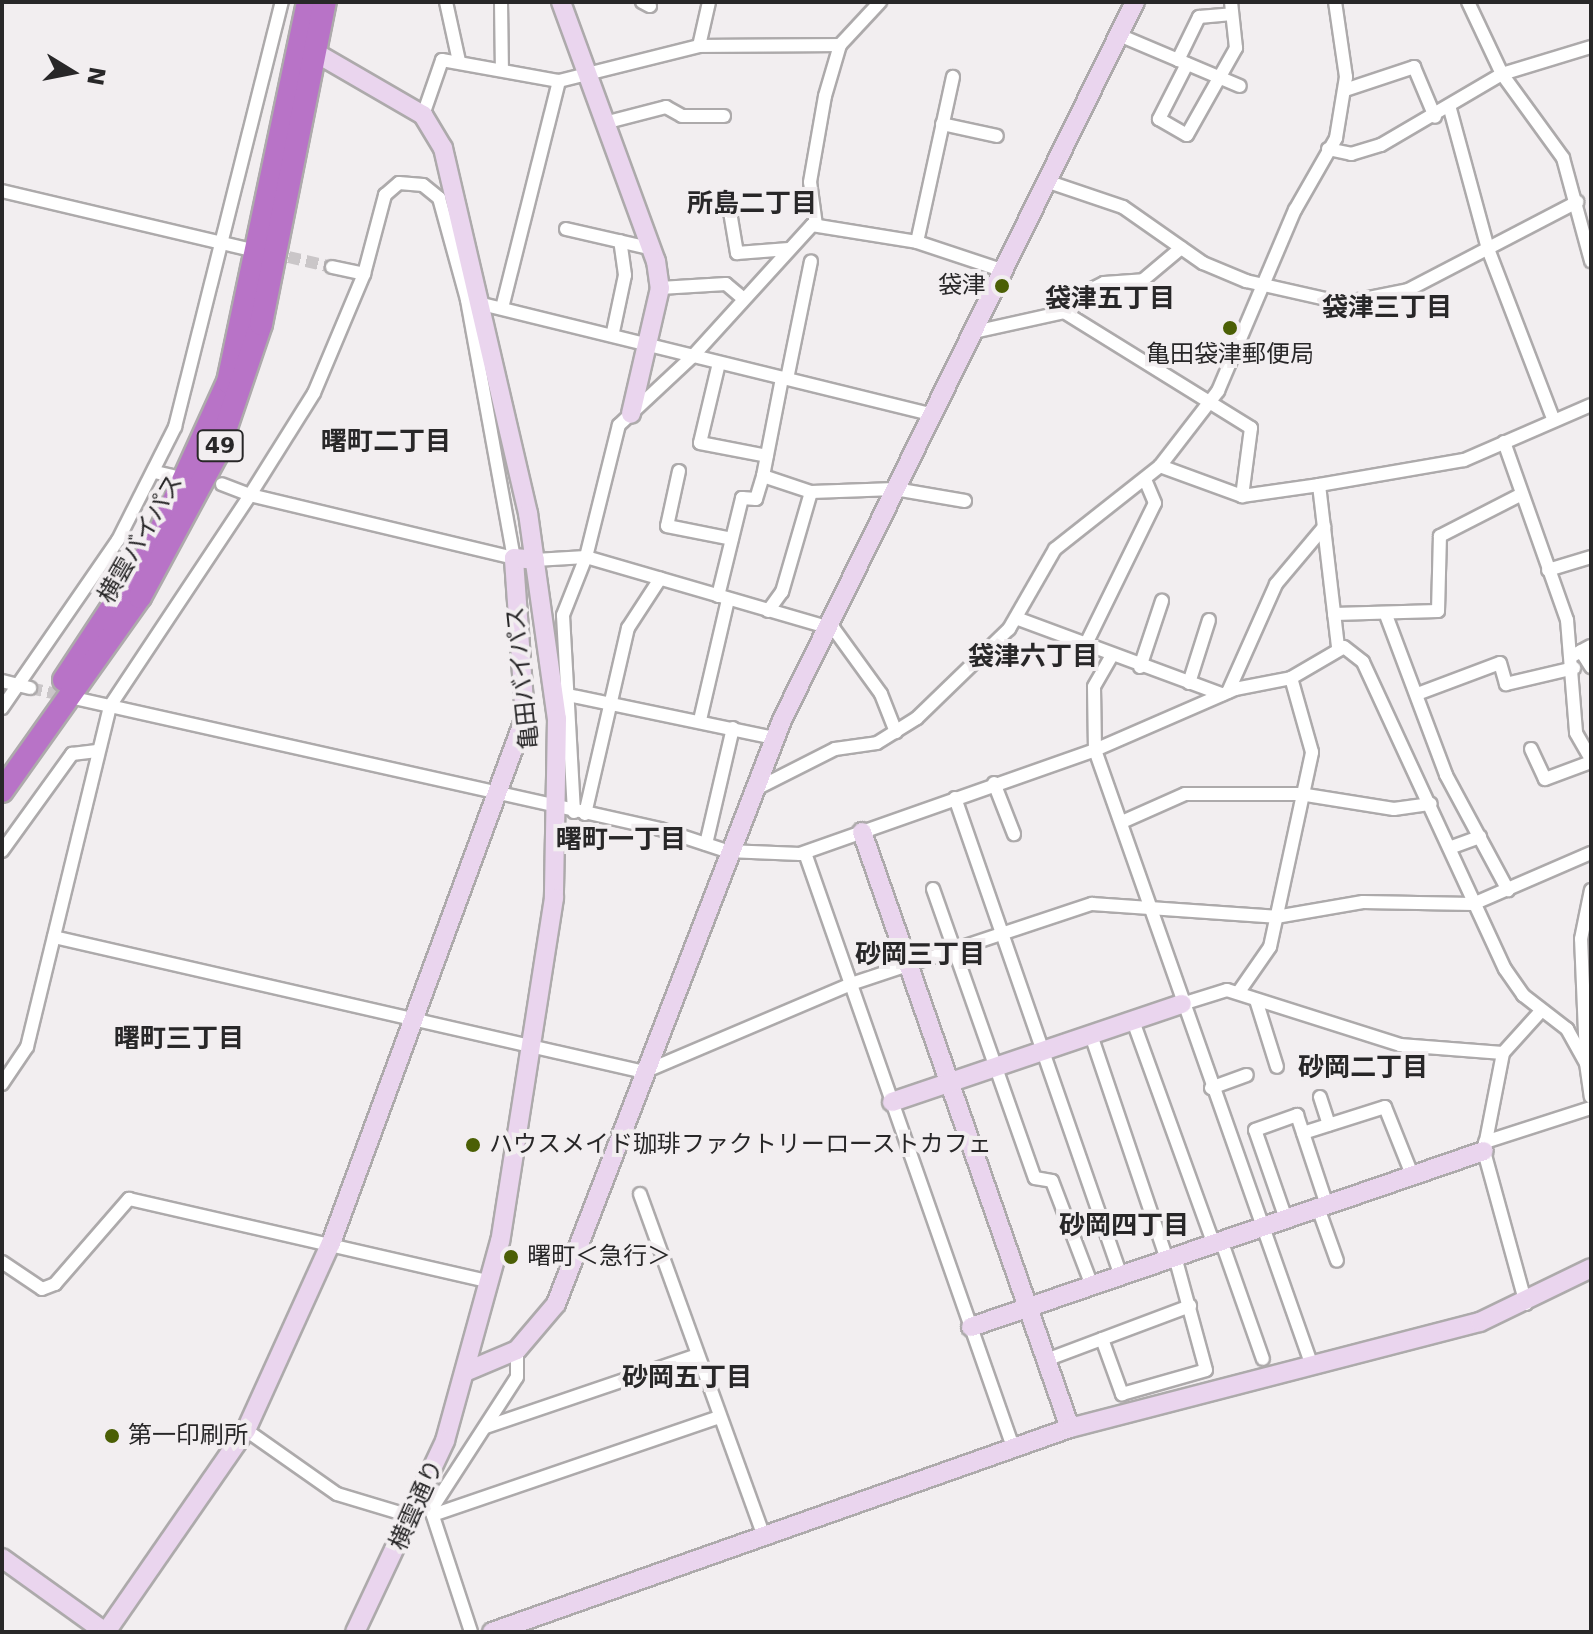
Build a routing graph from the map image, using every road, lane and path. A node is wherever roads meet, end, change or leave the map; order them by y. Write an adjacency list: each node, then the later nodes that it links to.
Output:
1 (282, 2): 14 (street)
2 (308, 2): 17 (highway, 49)
3 (325, 2): 17 (highway, 49)
4 (446, 2): 19 (street)
5 (501, 2): 22 (street)
6 (709, 2): 16 (street)
7 (880, 2): 15 (street)
8 (1135, 2): 13 (street)
9 (1335, 2): 28 (street)
10 (1468, 2): 23 (street)
11 (565, 3): 21 (street)
12 (1231, 8): 20 (street); 25 (street)
13 (1119, 35): 20 (street); 37 (street)
14 (275, 36): 17 (street); 45 (street)
15 (840, 45): 16 (street); 41 (street)
16 (699, 46): 21 (street)
17 (305, 47): 30 (street); 129 (highway, 横雲バイパス / 49); 131 (highway, 横雲バイパス / 49)
18 (1591, 47): 23 (street)
19 (459, 61): 22 (street); 30 (street)
20 (1183, 62): 25 (street); 25 (street)
21 (586, 69): 26 (street); 33 (street)
22 (502, 70): 26 (street)
23 (1502, 74): 29 (street); 40 (street)
24 (953, 77): 34 (street)
25 (1218, 77): 27 (street)
26 (559, 81): 59 (street)
27 (1240, 86)
28 (1345, 90): 32 (street); 36 (street)
29 (1450, 109): 32 (street); 50 (street)
30 (423, 115): 59 (street, 亀田バイパス)
31 (724, 116): 33 (street)
32 (1435, 117): 36 (street)
33 (608, 122): 48 (street)
34 (942, 124): 35 (street); 44 (street)
35 (997, 136)
36 (1328, 149): 56 (street)
37 (1049, 182): 47 (street); 54 (street)
38 (2, 191): 45 (street)
39 (728, 200): 49 (street)
40 (1582, 205): 50 (street); 52 (street)
41 (816, 225): 44 (street); 49 (street)
42 (566, 229): 43 (street)
43 (620, 241): 48 (street); 61 (street)
44 (917, 242): 54 (street)
45 (225, 243): 46 (street); 76 (street)
46 (244, 248)
47 (1181, 248): 56 (street); 60 (street)
48 (653, 249): 57 (street)
49 (789, 249): 58 (street)
50 (1488, 249): 56 (street); 71 (street)
51 (811, 261): 66 (street)
52 (1591, 261)
53 (332, 267): 55 (street)
54 (1004, 271): 62 (street)
55 (364, 274): 59 (street); 84 (street)
56 (1263, 286): 67 (street)
57 (660, 288): 58 (street); 63 (street)
58 (744, 299): 64 (street)
59 (485, 304): 61 (street); 92 (street); 93 (street, 亀田バイパス)
60 (1064, 312): 62 (street); 67 (street)
61 (613, 332): 63 (street)
62 (974, 332): 70 (street)
63 (649, 341): 64 (street); 69 (street)
64 (692, 357): 65 (street); 69 (street)
65 (719, 363): 66 (street); 73 (street)
66 (784, 378): 70 (street); 73 (street)
67 (1207, 405): 74 (street); 85 (street)
68 (1591, 405): 71 (street)
69 (631, 414): 90 (street)
70 (933, 415): 82 (street)
71 (1553, 418): 72 (street)
72 (1504, 442): 81 (street); 86 (street)
73 (767, 456): 78 (street)
74 (1160, 466): 79 (street); 85 (street)
75 (679, 471): 89 (street)
76 (155, 472): 77 (street); 113 (street)
77 (173, 476)
78 (763, 476): 83 (street); 89 (street)
79 (1145, 480): 101 (street); 105 (street)
80 (222, 484): 84 (street)
81 (1319, 485): 85 (street); 88 (street)
82 (895, 489): 83 (street); 87 (street); 103 (street)
83 (811, 492): 98 (street)
84 (250, 495): 92 (street); 119 (street)
85 (1242, 496)
86 (1518, 496): 94 (street); 100 (street)
87 (965, 501)
88 (1324, 527): 99 (street); 114 (street)
89 (732, 539): 96 (street)
90 (586, 557): 93 (street); 95 (street); 116 (street)
91 (1591, 557): 94 (street)
92 (514, 558): 93 (street); 134 (street)
93 (535, 560): 137 (street, 亀田バイパス)
94 (1548, 570): 106 (street)
95 (660, 579): 96 (street); 118 (street)
96 (723, 598): 98 (street); 121 (street)
97 (1162, 601): 108 (street)
98 (768, 611): 103 (street)
99 (1334, 614): 100 (street); 104 (street)
100 (1386, 615): 115 (street)
101 (1016, 618): 105 (street); 123 (street)
102 (1209, 620): 112 (street)
103 (826, 629): 123 (street); 124 (street)
104 (1338, 647): 110 (street); 136 (street)
105 (1084, 648): 107 (street)
106 (1580, 655): 109 (street); 115 (street); 128 (street)
107 (1111, 657): 108 (street); 126 (street)
108 (1140, 667): 112 (street)
109 (1591, 667)
110 (1291, 678): 114 (street); 133 (street)
111 (2, 681): 113 (street)
112 (1189, 683): 114 (street)
113 (24, 686): 120 (street)
114 (1225, 693): 126 (street)
115 (1420, 693): 141 (street)
116 (568, 695): 118 (street); 137 (street)
117 (74, 698): 119 (street)
118 (611, 703): 121 (street); 137 (street)
119 (110, 706): 127 (street); 134 (street)
120 (2, 708)
121 (700, 720): 122 (street)
122 (733, 728): 124 (street); 142 (street)
123 (896, 732): 132 (street)
124 (774, 738): 132 (street)
125 (1531, 749): 128 (street)
126 (1095, 750): 130 (street); 138 (street)
127 (97, 751): 144 (street); 155 (street)
128 (1591, 761)
129 (2, 765)
130 (994, 783): 135 (street); 140 (street)
131 (2, 791)
132 (752, 791): 145 (street)
133 (1300, 794): 136 (street); 138 (street); 153 (street)
134 (499, 796): 137 (street); 163 (street)
135 (955, 798): 139 (street); 154 (street)
136 (1431, 804): 143 (street)
137 (572, 811): 142 (street); 166 (street, 亀田バイパス)
138 (1122, 822): 152 (street)
139 (862, 832): 146 (street); 157 (street)
140 (1014, 834)
141 (1480, 837): 143 (street); 149 (street)
142 (706, 844): 145 (street)
143 (1452, 847): 151 (street)
144 (2, 851)
145 (727, 851): 146 (street); 172 (street)
146 (805, 853): 158 (street)
147 (1591, 853): 149 (street)
148 (933, 889): 156 (street)
149 (1508, 890): 151 (street)
150 (1591, 890): 171 (street)
151 (1473, 904): 153 (street); 162 (street)
152 (1150, 910): 153 (street); 154 (street); 161 (street)
153 (1276, 917): 159 (street)
154 (1001, 932): 156 (street); 167 (street)
155 (54, 937): 163 (street); 175 (street)
156 (953, 952): 157 (street); 170 (street)
157 (907, 963): 158 (street); 174 (street)
158 (851, 984): 172 (street); 179 (street)
159 (1238, 993): 160 (street); 161 (street)
160 (1256, 1000): 168 (street); 169 (street)
161 (1182, 1004): 164 (street); 176 (street)
162 (1541, 1011): 168 (street); 171 (street)
163 (410, 1018): 166 (street); 190 (street)
164 (1133, 1021): 165 (street); 189 (street)
165 (1091, 1035): 167 (street); 191 (street)
166 (531, 1050): 172 (street); 196 (street, 亀田バイパス)
167 (1043, 1051): 170 (street); 195 (street)
168 (1503, 1053): 183 (street)
169 (1277, 1067)
170 (994, 1068): 174 (street); 197 (street)
171 (1588, 1068): 178 (street)
172 (644, 1072): 203 (street)
173 (1247, 1075): 176 (street)
174 (949, 1083): 179 (street); 200 (street)
175 (2, 1084)
176 (1211, 1088): 188 (street)
177 (1320, 1097): 181 (street)
178 (1591, 1097)
179 (892, 1102): 201 (street)
180 (1591, 1108): 183 (street)
181 (1329, 1125): 182 (street); 184 (street)
182 (1303, 1133): 186 (street); 187 (street)
183 (1485, 1146): 184 (street); 198 (street)
184 (1411, 1172): 186 (street)
185 (640, 1194): 204 (street)
186 (1322, 1204): 187 (street); 192 (street)
187 (1285, 1216): 188 (street)
188 (1260, 1225): 189 (street); 207 (street)
189 (1217, 1241): 191 (street); 205 (street)
190 (331, 1243): 193 (street); 196 (street); 212 (street)
191 (1171, 1259): 195 (street); 199 (street)
192 (1337, 1261)
193 (2, 1262)
194 (1591, 1268): 198 (street)
195 (1121, 1276): 197 (street)
196 (490, 1282): 208 (street, 亀田バイパス)
197 (1092, 1286): 200 (street)
198 (1526, 1304): 207 (street)
199 (1190, 1306): 202 (street); 202 (street)
200 (1028, 1308): 201 (street); 206 (street)
201 (971, 1327): 213 (street)
202 (1102, 1339): 206 (street)
203 (517, 1350): 208 (street); 210 (street)
204 (697, 1355): 209 (street); 210 (street)
205 (1263, 1359)
206 (1046, 1360): 211 (street)
207 (1311, 1363): 211 (street)
208 (465, 1372): 214 (street, 横雲通り)
209 (719, 1417): 214 (street); 215 (street)
210 (486, 1427): 214 (street)
211 (1070, 1428): 213 (street)
212 (246, 1430): 214 (street); 217 (street)
213 (1013, 1447): 215 (street)
214 (425, 1514): 218 (street, 横雲通り); 219 (street)
215 (764, 1537): 220 (street)
216 (2, 1558): 217 (street)
217 (106, 1632)
218 (355, 1632)
219 (471, 1632)
220 (492, 1632)

